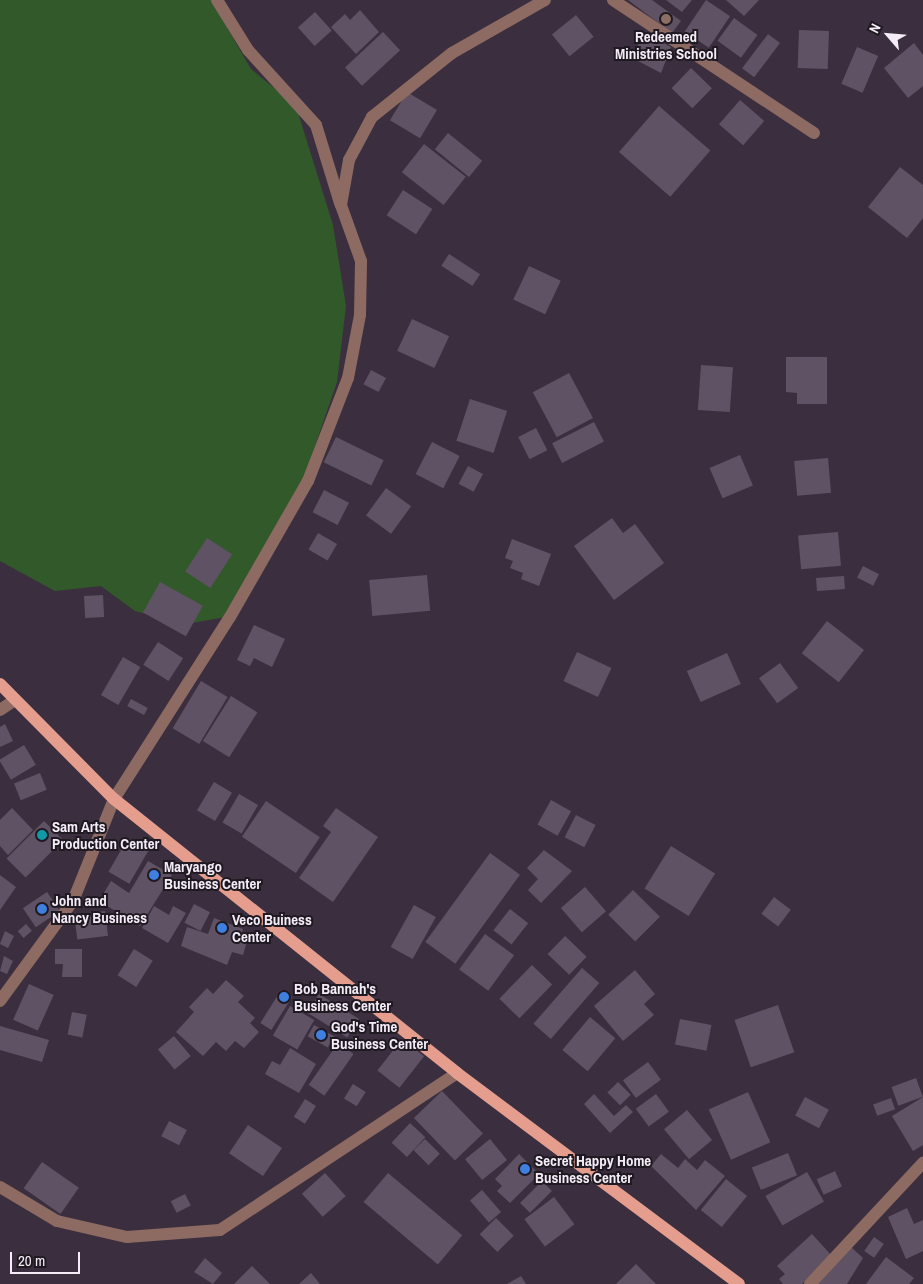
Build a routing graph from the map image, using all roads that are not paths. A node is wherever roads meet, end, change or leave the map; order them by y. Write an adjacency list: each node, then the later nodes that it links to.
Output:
1 (217, 0): 5 (street)
2 (545, 0): 5 (street)
3 (613, 0): 4 (street)
4 (814, 134)
5 (341, 205): 9 (street)
6 (0, 684): 7 (main road)
7 (15, 700): 8 (street); 9 (main road)
8 (0, 710)
9 (114, 799): 10 (street); 11 (main road)
10 (0, 1001)
11 (457, 1073): 13 (street); 14 (main road)
12 (923, 1163): 15 (street)
13 (0, 1187)
14 (739, 1284)
15 (810, 1284)

